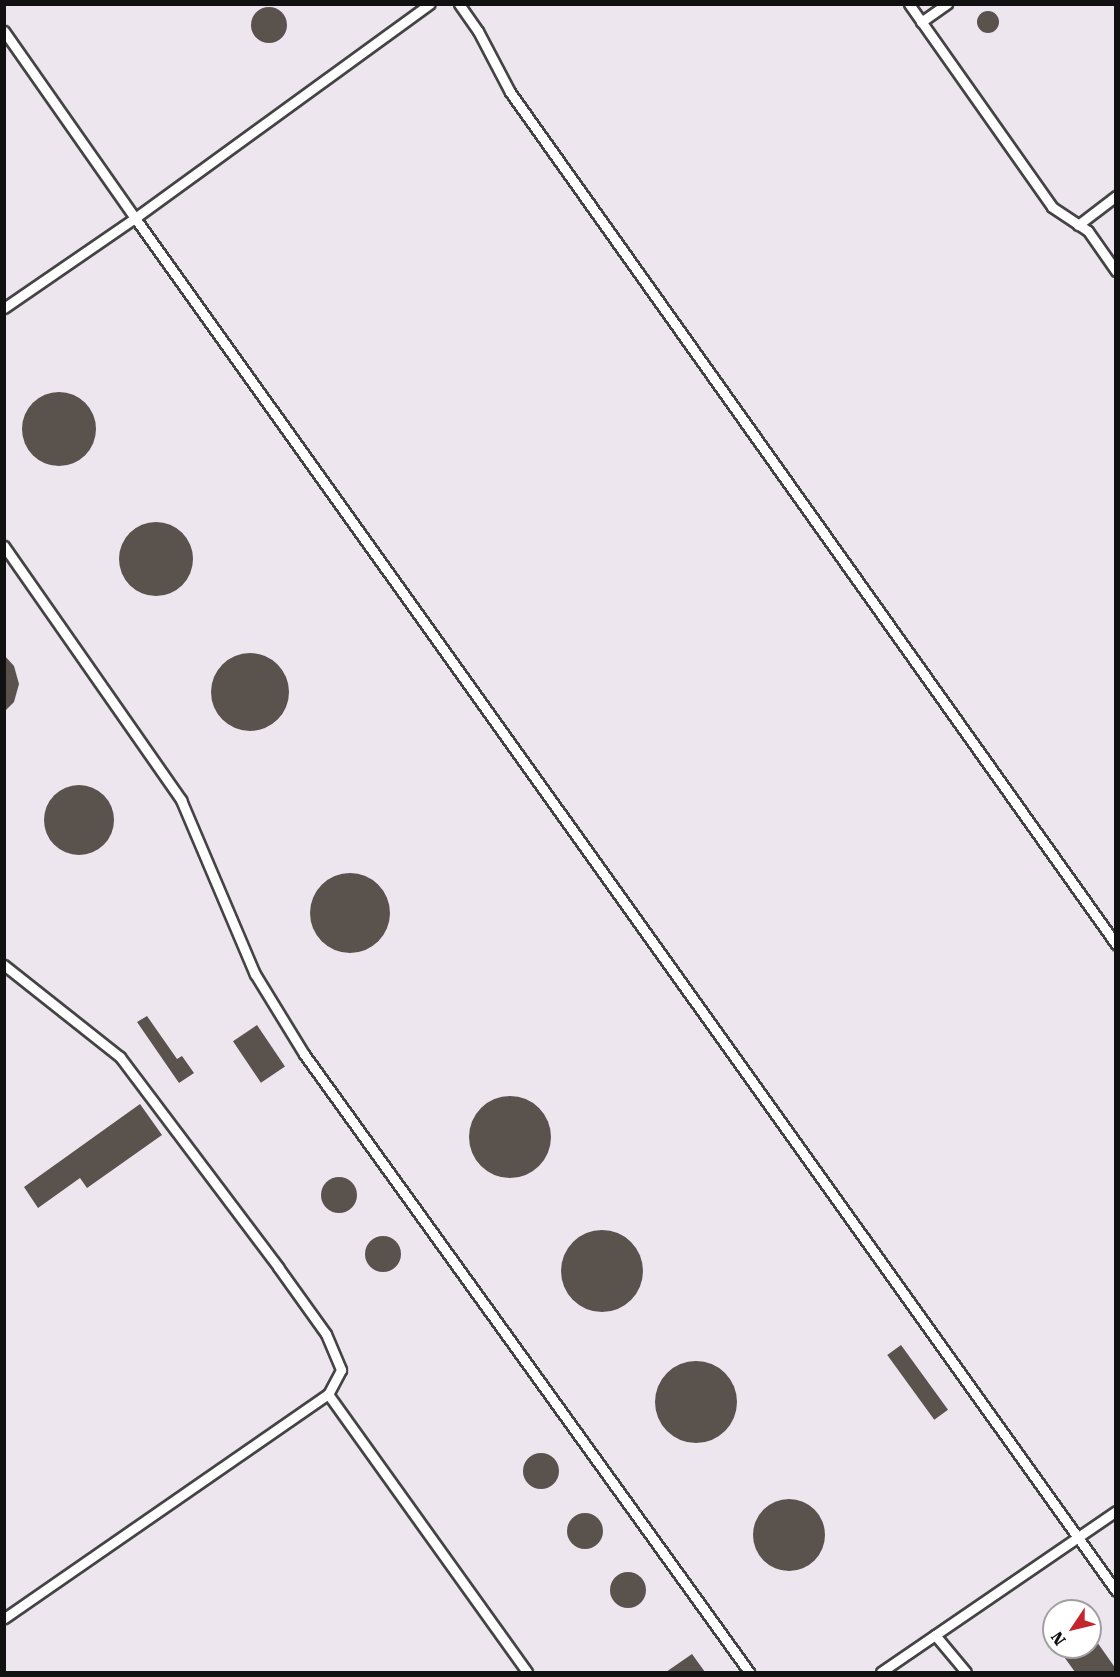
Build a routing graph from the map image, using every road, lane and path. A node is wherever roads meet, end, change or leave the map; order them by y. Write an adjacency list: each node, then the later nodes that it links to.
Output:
1 (430, 4): 8 (lane)
2 (459, 4): 13 (lane)
3 (909, 4): 5 (lane)
4 (947, 4): 5 (lane)
5 (921, 22): 9 (lane)
6 (4, 31): 8 (lane)
7 (1116, 196): 9 (lane)
8 (135, 218): 11 (lane); 17 (lane)
9 (1078, 225): 10 (lane)
10 (1116, 271)
11 (4, 308)
12 (4, 546): 22 (lane)
13 (1116, 944)
14 (4, 965): 15 (lane)
15 (328, 1394): 19 (lane); 21 (lane)
16 (1116, 1511): 17 (lane)
17 (1078, 1536): 18 (lane); 20 (lane)
18 (1116, 1591)
19 (4, 1618)
20 (935, 1635): 23 (lane); 24 (lane)
21 (527, 1672)
22 (750, 1672)
23 (880, 1672)
24 (966, 1672)

